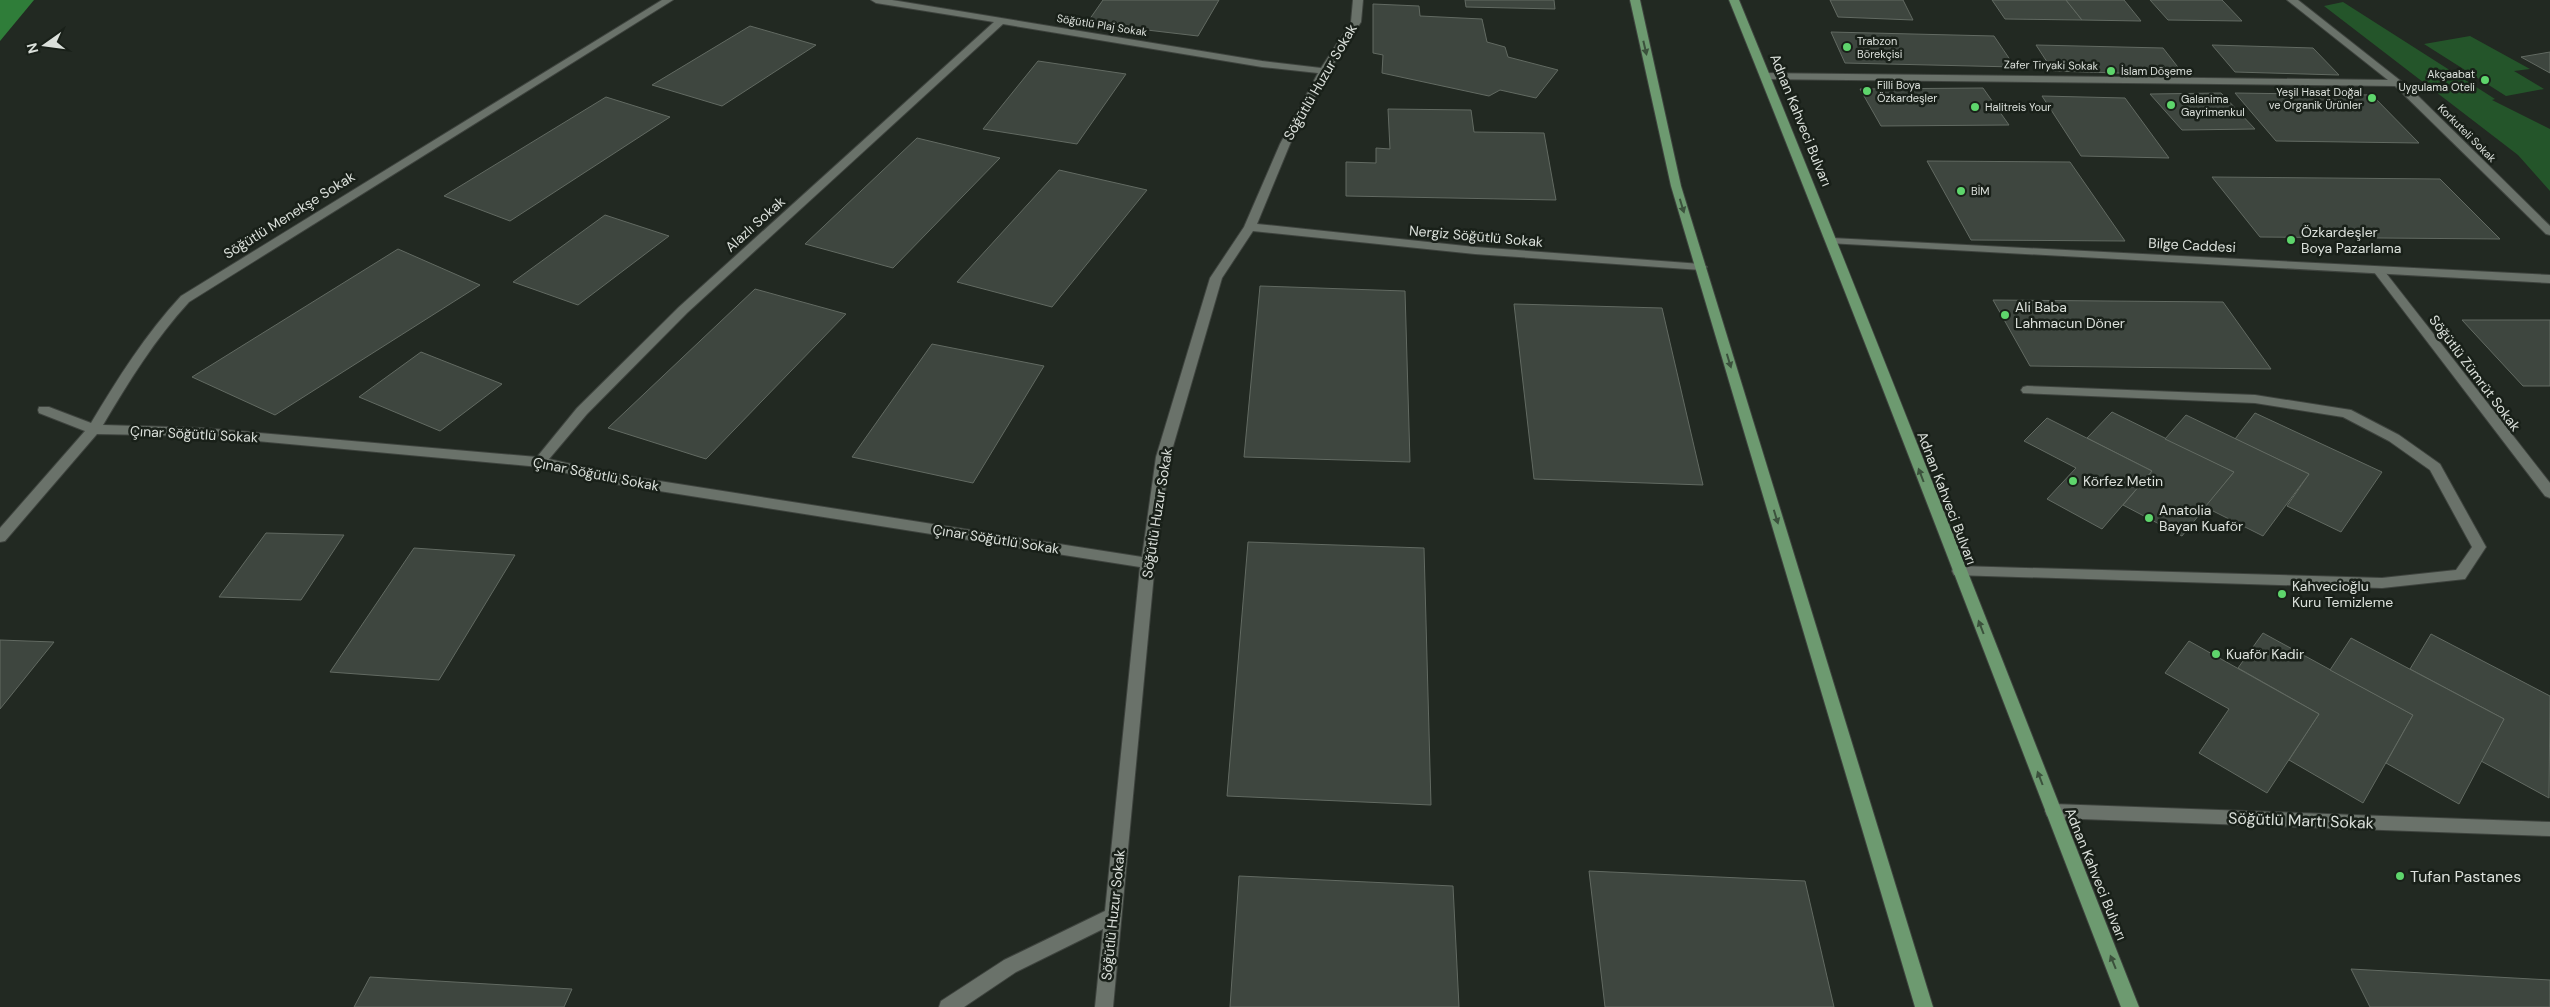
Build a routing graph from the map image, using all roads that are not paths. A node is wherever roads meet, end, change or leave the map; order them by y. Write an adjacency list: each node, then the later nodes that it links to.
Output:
1 (668, 0): 19 (street, Söğütlü Menekşe Sokak)
2 (876, 0): 7 (street, Söğütlü Plaj Sokak)
3 (1358, 0): 8 (street, Söğütlü Huzur Sokak)
4 (1635, 0): 14 (highway, one-way to 14)
5 (1734, 0): 9 (highway, Adnan Kahveci Bulvarı)
6 (2292, 0): 10 (street, Korkuteli Sokak)
7 (1002, 20): 8 (street, Söğütlü Plaj Sokak); 20 (street, Alazlı Sokak)
8 (1324, 71): 11 (street, Söğütlü Huzur Sokak)
9 (1765, 76): 10 (street, Zafer Tiryaki Sokak); 13 (highway, Adnan Kahveci Bulvarı)
10 (2397, 83): 12 (street, Korkuteli Sokak)
11 (1250, 227): 14 (street, Nergiz Söğütlü Sokak); 23 (street, Söğütlü Huzur Sokak)
12 (2550, 232)
13 (1832, 241): 15 (street, Bilge Caddesi); 24 (highway, Adnan Kahveci Bulvarı, one-way to 13)
14 (1701, 267): 30 (highway, one-way to 30)
15 (2378, 270): 16 (street, Bilge Caddesi); 21 (street, Söğütlü Zümrüt Sokak)
16 (2550, 279)
17 (2028, 390): 24 (street)
18 (44, 410): 19 (street, Çınar Söğütlü Sokak)
19 (94, 429): 20 (street, Çınar Söğütlü Sokak); 22 (street, Söğütlü Menekşe Sokak)
20 (540, 462): 23 (street, Çınar Söğütlü Sokak)
21 (2550, 493)
22 (0, 538)
23 (1148, 563): 27 (street, Söğütlü Huzur Sokak)
24 (1959, 571): 25 (highway, Adnan Kahveci Bulvarı, one-way to 24)
25 (2053, 811): 26 (street, Söğütlü Martı Sokak); 31 (highway, Adnan Kahveci Bulvarı, one-way to 25)
26 (2550, 829)
27 (1112, 916): 28 (street); 29 (street, Söğütlü Huzur Sokak)
28 (948, 1007)
29 (1104, 1007)
30 (1924, 1007)
31 (2130, 1007)

